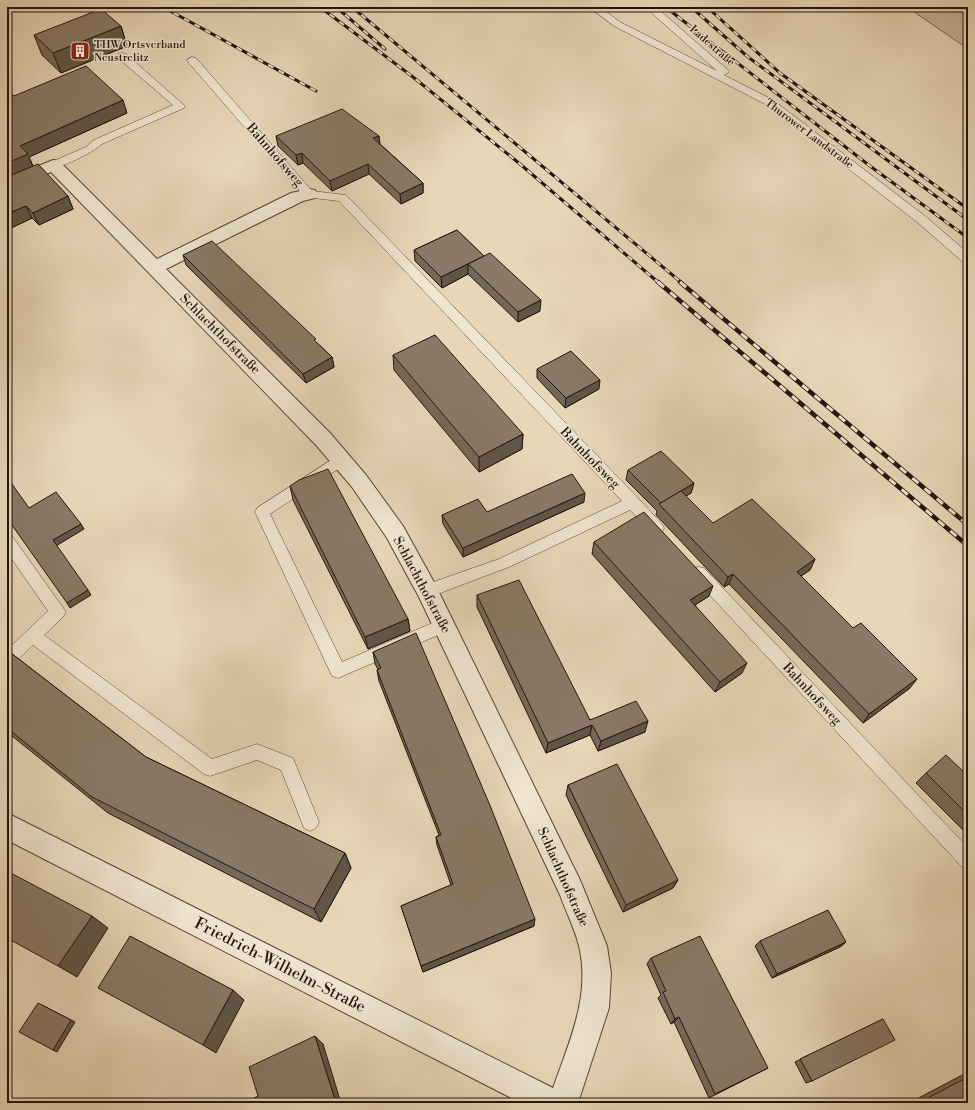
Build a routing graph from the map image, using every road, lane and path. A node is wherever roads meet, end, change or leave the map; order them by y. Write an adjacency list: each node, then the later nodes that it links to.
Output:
1 (594, 7): 5 (lane, Thurower Landstraße)
2 (650, 7): 5 (lane, Ladestraße)
3 (122, 56): 6 (lane)
4 (192, 60): 8 (lane, Bahnhofsweg)
5 (740, 87): 9 (lane, Thurower Landstraße)
6 (53, 165): 7 (street); 10 (street, Schlachthofstraße)
7 (7, 185)
8 (309, 194): 10 (street); 12 (lane, Bahnhofsweg)
9 (968, 260)
10 (154, 268): 11 (street, Schlachthofstraße)
11 (342, 459): 16 (street, Schlachthofstraße); 17 (lane)
12 (633, 502): 13 (lane, Bahnhofsweg); 16 (lane)
13 (665, 537)
14 (7, 540): 18 (lane)
15 (692, 566): 22 (lane, Bahnhofsweg)
16 (427, 591): 17 (street, Schlachthofstraße)
17 (444, 625): 24 (street, Schlachthofstraße)
18 (33, 636): 19 (lane); 20 (lane)
19 (7, 660)
20 (310, 822)
21 (7, 826): 23 (street, Friedrich-Wilhelm-Straße)
22 (968, 861)
23 (552, 1103)
24 (563, 1103)

